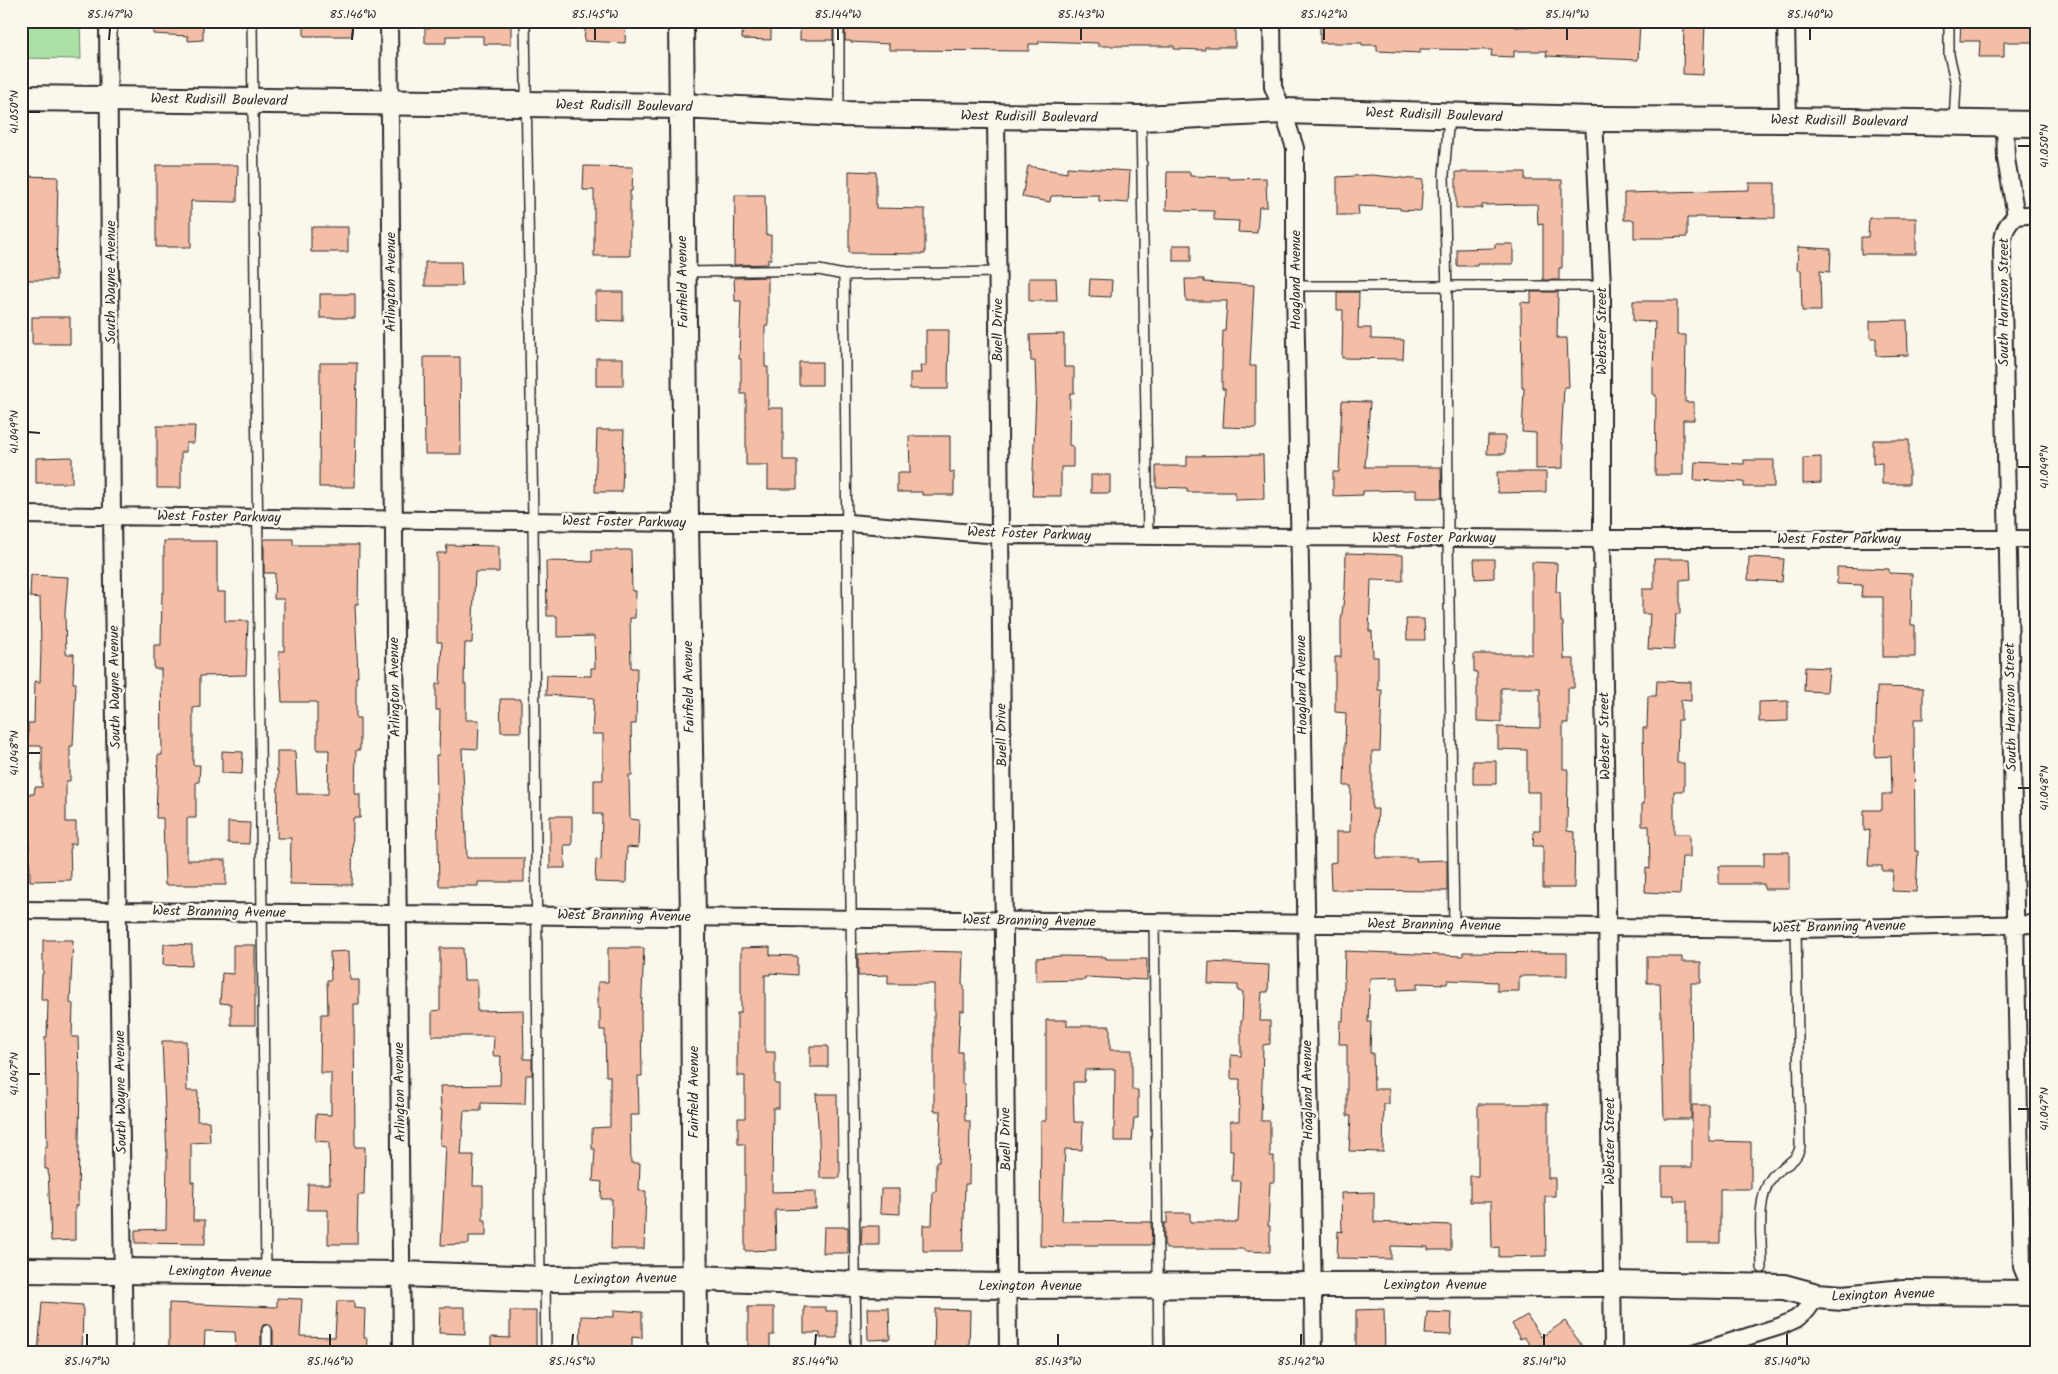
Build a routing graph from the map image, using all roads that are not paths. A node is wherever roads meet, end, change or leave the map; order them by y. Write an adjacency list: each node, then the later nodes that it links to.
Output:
1 (108, 21): 11 (street, South Wayne Avenue)
2 (252, 21): 12 (lane)
3 (388, 21): 13 (street, Arlington Avenue)
4 (525, 21): 14 (lane)
5 (681, 21): 15 (street, Fairfield Avenue)
6 (839, 21): 17 (lane)
7 (1272, 21): 16 (street, Hoagland Avenue)
8 (1786, 21): 22 (street)
9 (1949, 21): 23 (lane)
10 (21, 98): 11 (street, West Rudisill Boulevard)
11 (110, 98): 12 (street, West Rudisill Boulevard); 35 (street, South Wayne Avenue)
12 (254, 101): 13 (street, West Rudisill Boulevard); 36 (lane)
13 (390, 102): 14 (street, West Rudisill Boulevard); 37 (street, Arlington Avenue)
14 (527, 104): 15 (street, West Rudisill Boulevard); 38 (lane)
15 (681, 106): 17 (street, West Rudisill Boulevard); 28 (street, Fairfield Avenue)
16 (1283, 111): 19 (street, West Rudisill Boulevard); 20 (street, West Rudisill Boulevard); 31 (street, Hoagland Avenue)
17 (839, 114): 18 (street, West Rudisill Boulevard)
18 (996, 116): 20 (street, West Rudisill Boulevard); 29 (street, Buell Drive)
19 (1449, 116): 21 (street, West Rudisill Boulevard); 33 (lane)
20 (1141, 118): 42 (lane)
21 (1594, 119): 22 (street, West Rudisill Boulevard); 32 (street, Webster Street)
22 (1788, 120): 23 (street, West Rudisill Boulevard)
23 (1954, 124): 24 (street, West Rudisill Boulevard)
24 (2004, 124): 25 (street, West Rudisill Boulevard); 27 (street)
25 (2037, 124)
26 (2037, 214): 27 (street)
27 (2016, 216): 46 (street, South Harrison Street)
28 (683, 272): 30 (lane); 39 (street, Fairfield Avenue)
29 (997, 272): 30 (lane); 41 (street, Buell Drive)
30 (844, 275): 40 (lane)
31 (1295, 286): 33 (lane); 43 (street, Hoagland Avenue)
32 (1602, 286): 33 (lane); 45 (street, Webster Street)
33 (1447, 287): 44 (lane)
34 (21, 515): 35 (street, West Foster Parkway)
35 (112, 516): 36 (street, West Foster Parkway); 49 (street, South Wayne Avenue)
36 (258, 517): 37 (street, West Foster Parkway); 50 (lane)
37 (393, 520): 38 (street, West Foster Parkway); 51 (street, Arlington Avenue)
38 (533, 521): 39 (street, West Foster Parkway); 52 (lane)
39 (686, 523): 40 (street, West Foster Parkway); 53 (street, Fairfield Avenue)
40 (848, 523): 41 (street, West Foster Parkway); 54 (lane)
41 (1000, 535): 42 (street, West Foster Parkway); 55 (street, Buell Drive)
42 (1148, 536): 43 (street, West Foster Parkway)
43 (1300, 537): 44 (street, West Foster Parkway); 57 (street, Hoagland Avenue)
44 (1448, 538): 45 (street, West Foster Parkway); 60 (lane)
45 (1602, 539): 46 (street, West Foster Parkway); 61 (street, Webster Street)
46 (2008, 539): 47 (street, West Foster Parkway); 58 (street, South Harrison Street)
47 (2037, 539)
48 (21, 910): 49 (street, West Branning Avenue)
49 (119, 911): 50 (street, West Branning Avenue); 65 (street, South Wayne Avenue)
50 (263, 913): 51 (street, West Branning Avenue); 66 (lane)
51 (398, 914): 52 (street, West Branning Avenue); 67 (street, Arlington Avenue)
52 (538, 916): 53 (street, West Branning Avenue); 69 (lane)
53 (693, 917): 54 (street, West Branning Avenue); 68 (street, Fairfield Avenue)
54 (852, 919): 55 (street, West Branning Avenue); 70 (lane)
55 (1004, 920): 56 (street, West Branning Avenue); 72 (street, Buell Drive)
56 (1154, 922): 57 (street, West Branning Avenue); 73 (lane)
57 (1306, 923): 60 (street, West Branning Avenue); 74 (street, Hoagland Avenue)
58 (2016, 924): 59 (street, West Branning Avenue); 62 (street, West Branning Avenue); 75 (street, South Harrison Street)
59 (2037, 924)
60 (1454, 925): 61 (street, West Branning Avenue)
61 (1609, 927): 62 (street, West Branning Avenue); 71 (street, Webster Street)
62 (1796, 929): 63 (lane)
63 (1762, 1268)
64 (21, 1270): 65 (street, Lexington Avenue)
65 (123, 1271): 66 (street, Lexington Avenue); 79 (street, South Wayne Avenue)
66 (266, 1273): 67 (street, Lexington Avenue)
67 (401, 1274): 69 (street, Lexington Avenue); 81 (street, Arlington Avenue)
68 (694, 1278): 69 (street, Lexington Avenue); 70 (street, Lexington Avenue); 83 (street, Fairfield Avenue)
69 (543, 1279): 82 (lane)
70 (856, 1284): 72 (street, Lexington Avenue); 84 (lane)
71 (1611, 1284): 74 (street, Lexington Avenue); 77 (street, Lexington Avenue); 88 (street, Webster Street)
72 (1008, 1286): 73 (street, Lexington Avenue); 85 (street, Buell Drive)
73 (1159, 1286): 74 (street, Lexington Avenue); 86 (lane)
74 (1311, 1286): 87 (street, Hoagland Avenue)
75 (2037, 1286)
76 (2037, 1293): 77 (street, Lexington Avenue)
77 (1817, 1296): 89 (street)
78 (267, 1330): 80 (lane)
79 (124, 1353)
80 (267, 1353)
81 (402, 1353)
82 (546, 1353)
83 (695, 1353)
84 (856, 1353)
85 (1008, 1353)
86 (1159, 1353)
87 (1314, 1353)
88 (1616, 1353)
89 (1696, 1353)

